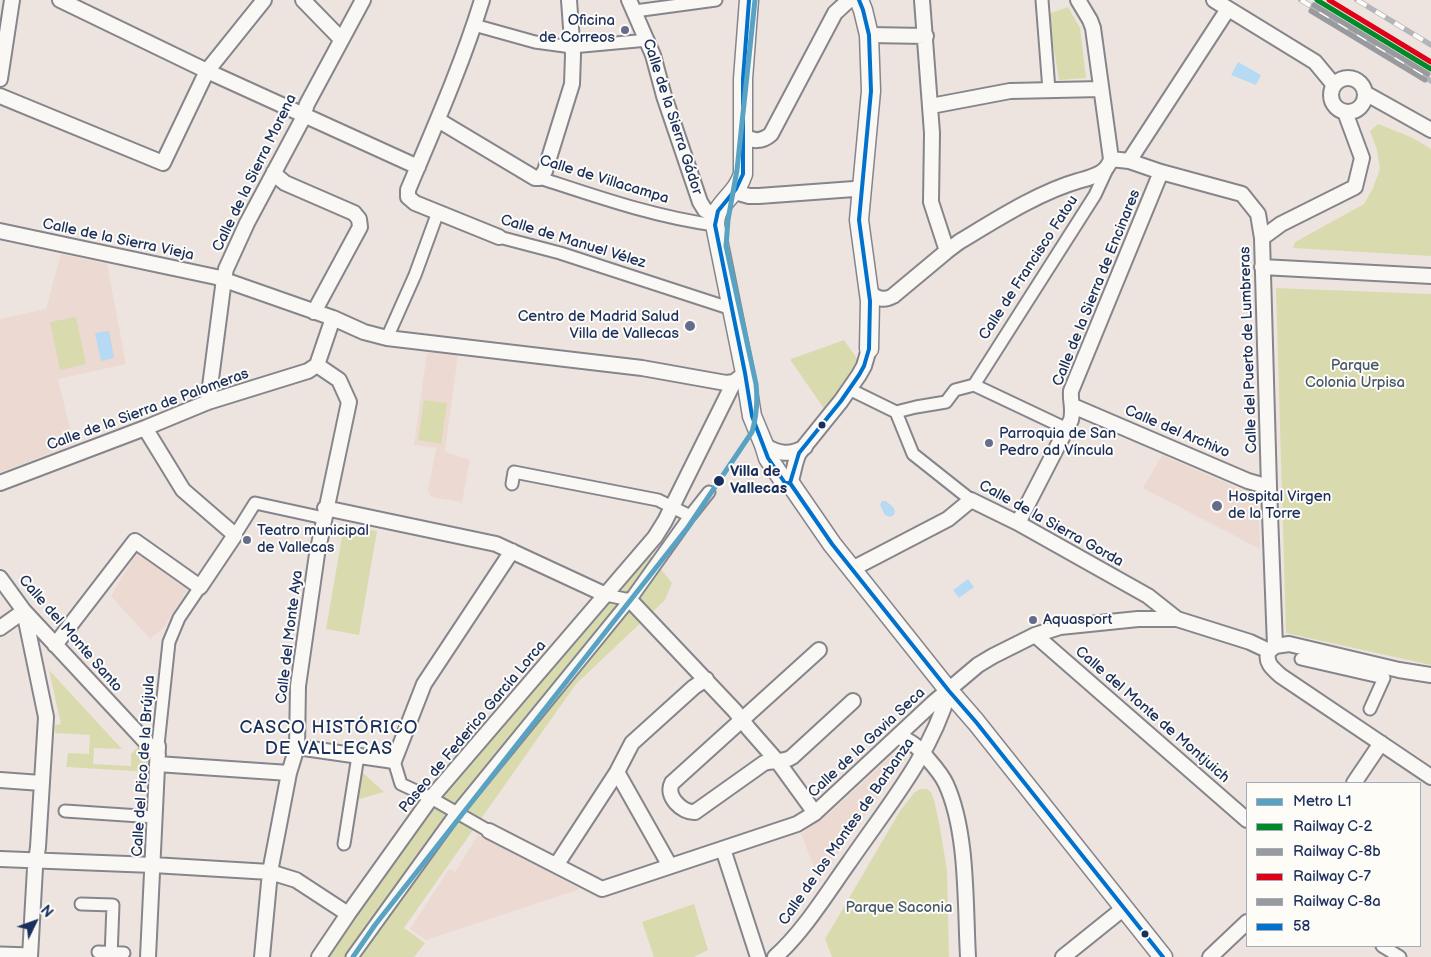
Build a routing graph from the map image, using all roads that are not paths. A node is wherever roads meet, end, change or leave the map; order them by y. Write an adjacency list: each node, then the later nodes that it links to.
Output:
1 (12, 0): 25 (street)
2 (60, 0): 24 (street)
3 (264, 0): 24 (street)
4 (303, 0): 21 (street)
5 (362, 0): 21 (street, Calle de la Sierra Morena)
6 (482, 0): 18 (street)
7 (569, 0): 23 (street)
8 (716, 0): 16 (street)
9 (749, 0): 36 (street)
10 (849, 0): 36 (street)
11 (858, 0): 19 (street)
12 (922, 0): 20 (street)
13 (1042, 0): 28 (street)
14 (1078, 0): 27 (street)
15 (1214, 0): 17 (street)
16 (632, 6): 22 (street, Calle de la Sierra Gádor)
17 (1228, 9): 26 (street); 37 (street)
18 (474, 25): 23 (street); 34 (street)
19 (869, 35): 20 (street); 44 (street)
20 (926, 36): 31 (street)
21 (341, 39): 33 (street, Calle de la Sierra Morena)
22 (648, 40): 23 (street); 46 (street, Calle de la Sierra Gádor)
23 (572, 47): 42 (street)
24 (207, 71): 30 (street); 33 (street)
25 (0, 79)
26 (1334, 85): 29 (street); 32 (street)
27 (1101, 89): 28 (street); 38 (street)
28 (1049, 90): 31 (street)
29 (1365, 92): 32 (street); 35 (street)
30 (0, 96)
31 (931, 106): 50 (street)
32 (1345, 112): 49 (street)
33 (304, 115): 39 (street); 40 (street, Calle de la Sierra Morena)
34 (438, 120): 39 (street); 42 (street, Calle de Villacampa)
35 (1431, 130)
36 (744, 135): 43 (street)
37 (1129, 161): 38 (street, Calle del Puerto de Lumbreras); 41 (street, Calle del Puerto de Lumbreras)
38 (1110, 162): 50 (street); 62 (street, Calle de Francisco Fatou)
39 (418, 168): 45 (street, Calle de Manuel Vélez)
40 (274, 172): 53 (street, Calle de la Sierra Morena); 56 (street)
41 (1161, 172): 49 (street, Calle del Puerto de Lumbreras); 65 (street, Calle de la Sierra de Encinares)
42 (540, 178): 46 (street, Calle de Villacampa)
43 (735, 192): 44 (street); 46 (street)
44 (860, 196): 54 (street)
45 (438, 212): 48 (street, Calle de Manuel Vélez); 58 (street)
46 (715, 220): 55 (street)
47 (0, 231): 53 (street, Calle de la Sierra Vieja)
48 (499, 236): 55 (street, Calle de Manuel Vélez)
49 (1262, 238): 51 (street, Calle del Puerto de Lumbreras)
50 (947, 251): 54 (street)
51 (1262, 267): 52 (street); 74 (street, Calle del Puerto de Lumbreras)
52 (1431, 276)
53 (224, 279): 56 (street, Calle de la Sierra Vieja); 64 (street, Calle de la Sierra Morena)
54 (870, 293): 59 (street)
55 (732, 309): 61 (street)
56 (314, 312): 57 (street, Calle de la Sierra Vieja)
57 (333, 318): 58 (street, Calle de la Sierra Vieja); 60 (street)
58 (387, 338): 61 (street, Calle de la Sierra Vieja)
59 (869, 349): 63 (street)
60 (312, 368): 64 (street, Calle de la Sierra de Palomeras); 78 (street, Calle del Monte Aya)
61 (740, 378): 69 (street); 77 (street, Paseo de Federico García Lorca)
62 (974, 385): 66 (street); 68 (street)
63 (849, 389): 66 (street); 70 (street)
64 (208, 402): 67 (street, Calle de la Sierra de Palomeras)
65 (1073, 406): 68 (street, Calle de la Sierra de Encinares); 74 (street, Calle del Archivo)
66 (896, 412): 76 (street, Calle de la Sierra Gorda)
67 (145, 428): 71 (street, Calle de la Sierra de Palomeras); 81 (street)
68 (1067, 429): 80 (street, Calle de la Sierra de Encinares)
69 (764, 445): 70 (street); 72 (street)
70 (805, 446): 72 (street)
71 (0, 483)
72 (790, 483): 83 (street)
73 (512, 484): 77 (street)
74 (1269, 487): 93 (street, Calle del Puerto de Lumbreras)
75 (710, 492): 79 (street)
76 (971, 500): 80 (street, Calle de la Sierra Gorda); 83 (street)
77 (672, 506): 79 (street); 86 (street, Paseo de Federico García Lorca)
78 (325, 513): 81 (street); 82 (street); 104 (street, Calle del Monte Aya)
79 (690, 516): 87 (street)
80 (1018, 523): 89 (street, Calle de la Sierra Gorda)
81 (235, 535): 85 (street)
82 (512, 551): 86 (street); 108 (street)
83 (852, 569): 98 (street)
84 (1, 582): 88 (street, Calle del Monte Santo)
85 (200, 586): 92 (street); 106 (street, Calle del Pico de la Brújula)
86 (606, 595): 87 (street); 116 (street, Paseo de Federico García Lorca)
87 (630, 600): 97 (street); 119 (street)
88 (24, 611): 90 (street); 92 (street, Calle del Monte Santo); 115 (street)
89 (1177, 619): 91 (street, Calle de la Gavia Seca); 93 (street, Calle de la Sierra Gorda)
90 (0, 628)
91 (1035, 635): 98 (street, Calle de la Gavia Seca); 121 (street, Calle del Monte de Montjuich)
92 (55, 645): 106 (street, Calle del Monte Santo)
93 (1272, 648): 96 (street, Calle de la Sierra Gorda); 103 (street)
94 (819, 650): 101 (street)
95 (1301, 659): 100 (street)
96 (1431, 674)
97 (706, 679): 101 (street); 110 (street)
98 (949, 691): 102 (street, Calle de la Gavia Seca); 105 (street, Calle de los Montes de Barbanza); 132 (street)
99 (853, 701): 109 (street)
100 (1370, 709)
101 (742, 719): 109 (street); 109 (street)
102 (899, 737): 105 (street); 118 (street, Calle de la Gavia Seca)
103 (1381, 743): 112 (street); 114 (street)
104 (297, 747): 107 (street); 111 (street, Calle del Monte Aya)
105 (923, 753): 146 (street, Calle de los Montes de Barbanza); 147 (street)
106 (158, 755): 111 (street); 120 (street, Calle del Pico de la Brújula)
107 (358, 756): 108 (street); 123 (street)
108 (394, 761): 116 (street)
109 (778, 762): 118 (street)
110 (616, 772): 127 (street); 129 (street)
111 (290, 773): 130 (street, Calle del Monte Aya)
112 (1431, 776)
113 (0, 780): 115 (street)
114 (1355, 782)
115 (41, 783): 126 (street)
116 (432, 798): 119 (street); 133 (street, Paseo de Federico García Lorca)
117 (65, 811): 120 (street)
118 (815, 812): 124 (street, Calle de la Gavia Seca)
119 (456, 813): 122 (street); 144 (street)
120 (155, 816): 128 (street, Calle del Pico de la Brújula)
121 (1246, 819)
122 (489, 830): 127 (street)
123 (344, 844)
124 (723, 849): 129 (street, Calle de la Gavia Seca); 145 (street)
125 (0, 859): 126 (street)
126 (36, 861): 128 (street); 140 (street)
127 (557, 864): 129 (street, Calle de la Gavia Seca)
128 (153, 865): 130 (street); 141 (street, Calle del Pico de la Brújula)
129 (670, 866)
130 (270, 872): 133 (street); 142 (street, Calle del Monte Aya)
131 (81, 904): 139 (street)
132 (1124, 908): 148 (street); 149 (street)
133 (348, 914): 143 (street, Paseo de Federico García Lorca)
134 (1246, 923): 150 (street)
135 (1384, 947): 151 (street)
136 (98, 952): 139 (street)
137 (0, 953): 140 (street)
138 (124, 953): 139 (street)
139 (111, 955)
140 (30, 956)
141 (148, 957)
142 (262, 957)
143 (319, 957)
144 (352, 957)
145 (758, 957)
146 (775, 957)
147 (968, 957)
148 (1063, 957)
149 (1163, 957)
150 (1210, 957)
151 (1400, 957)

